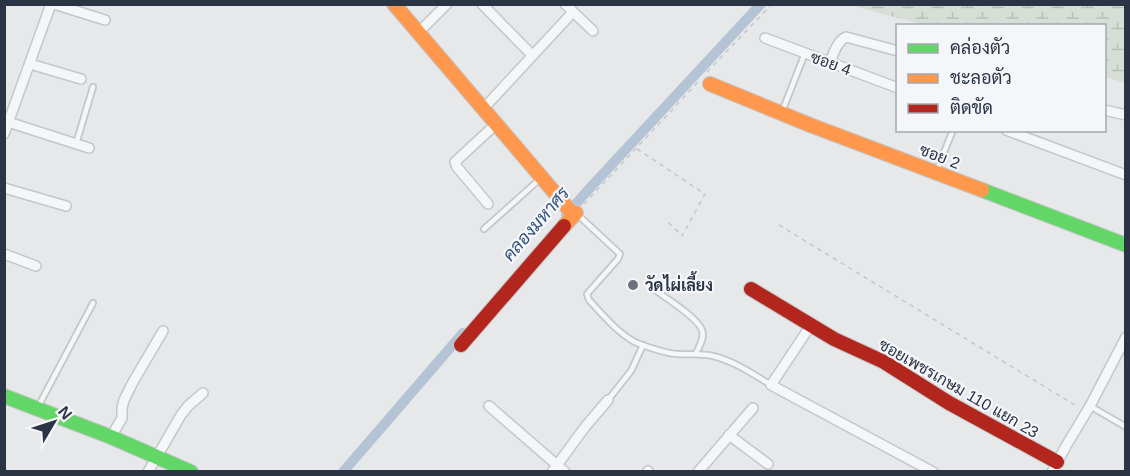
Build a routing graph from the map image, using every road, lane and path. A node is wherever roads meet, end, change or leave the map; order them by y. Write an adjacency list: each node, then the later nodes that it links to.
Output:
1 (52, 4): 10 (street); 18 (street)
2 (394, 4): 12 (street)
3 (447, 4): 12 (street)
4 (482, 4): 9 (street)
5 (499, 4): 9 (street)
6 (566, 4): 8 (street)
7 (772, 4): 34 (path)
8 (573, 12): 11 (street); 16 (street)
9 (490, 13): 16 (street)
10 (105, 20)
11 (593, 31)
12 (418, 33): 23 (street)
13 (765, 38): 15 (street, ซอย 4)
14 (896, 51): 17 (street)
15 (805, 53): 17 (street, ซอย 4); 25 (lane)
16 (532, 55): 23 (street)
17 (830, 62): 22 (street, ซอย 4)
18 (30, 64): 19 (street); 27 (street)
19 (81, 79)
20 (710, 84): 25 (street, ซอย 2)
21 (93, 87): 32 (lane)
22 (896, 88)
23 (483, 108): 28 (street)
24 (1106, 110): 26 (street)
25 (781, 113): 35 (street, ซอย 2)
26 (1125, 115)
27 (8, 122): 31 (street); 32 (street)
28 (496, 124): 37 (street); 39 (street)
29 (952, 132): 35 (lane)
30 (1011, 132): 36 (street)
31 (4, 134)
32 (76, 144): 33 (street)
33 (88, 148)
34 (636, 148): 41 (path); 42 (path)
35 (936, 172): 45 (street, ซอย 2)
36 (1125, 175)
37 (542, 178): 41 (street); 44 (lane)
38 (4, 188): 40 (street)
39 (488, 204)
40 (66, 206)
41 (571, 210): 54 (street); 55 (lane)
42 (665, 219)
43 (779, 225): 63 (path)
44 (484, 229)
45 (1125, 245)
46 (4, 254): 47 (street)
47 (36, 266)
48 (751, 289): 51 (street, ซอยเพชรเกษม 110 แยก 23)
49 (655, 290): 56 (lane)
50 (93, 303): 64 (lane)
51 (811, 325): 57 (street); 70 (street, ซอยเพชรเกษม 110 แยก 23)
52 (163, 331): 67 (street)
53 (1125, 337): 63 (street)
54 (461, 345)
55 (643, 345): 56 (lane); 60 (lane)
56 (696, 353): 57 (lane)
57 (771, 385): 76 (street)
58 (203, 393): 68 (street)
59 (4, 396): 64 (street)
60 (609, 400): 71 (street)
61 (489, 406): 71 (street)
62 (753, 408): 66 (street)
63 (1088, 409): 65 (lane); 70 (street)
64 (37, 410): 67 (street)
65 (1125, 427)
66 (729, 435): 69 (street); 75 (street)
67 (111, 437): 68 (street)
68 (155, 459): 72 (street); 73 (street)
69 (768, 464)
70 (1055, 467)
71 (554, 468): 74 (street)
72 (148, 471)
73 (191, 471)
74 (565, 471)
75 (699, 471)
76 (933, 471)

